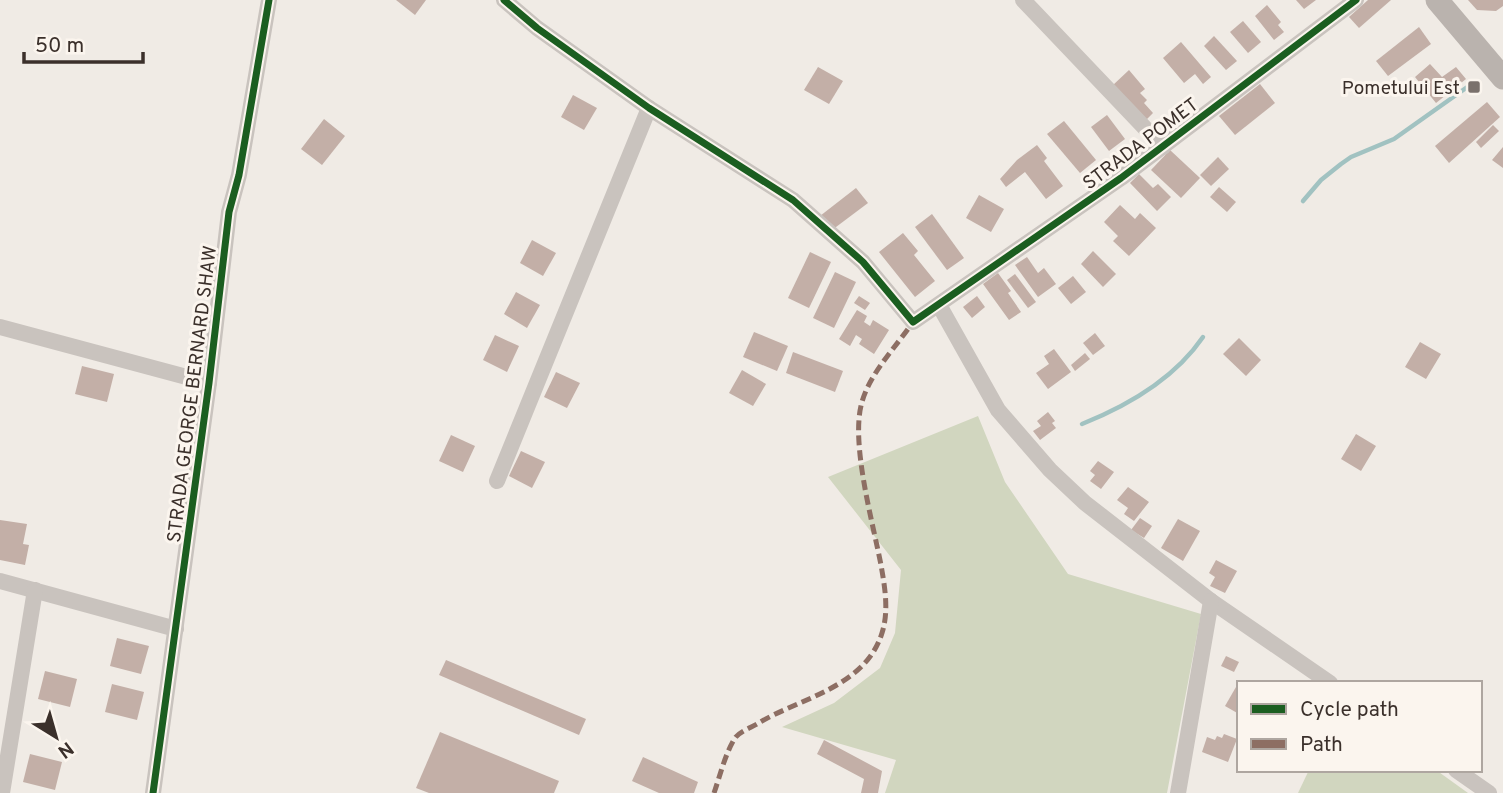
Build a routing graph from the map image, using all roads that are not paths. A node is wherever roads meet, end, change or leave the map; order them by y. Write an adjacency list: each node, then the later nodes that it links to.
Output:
1 (269, 0): 11 (street, STRADA GEORGE BERNARD SHAW)
2 (504, 0): 7 (street)
3 (1023, 0): 8 (street)
4 (1356, 0): 8 (street, STRADA POMET)
5 (1437, 0): 6 (main road)
6 (1503, 78)
7 (649, 107): 9 (street, STRADA POMET); 12 (street)
8 (1163, 147): 9 (street, STRADA POMET)
9 (939, 305): 15 (street)
10 (0, 327): 11 (street)
11 (209, 383): 16 (street, STRADA GEORGE BERNARD SHAW)
12 (497, 481)
13 (0, 581): 14 (street)
14 (35, 590): 16 (street); 19 (street)
15 (1211, 600): 17 (street); 21 (street)
16 (176, 629): 20 (street, STRADA GEORGE BERNARD SHAW)
17 (1327, 681)
18 (1459, 772): 22 (street)
19 (2, 793)
20 (153, 793)
21 (1178, 793)
22 (1489, 793)

